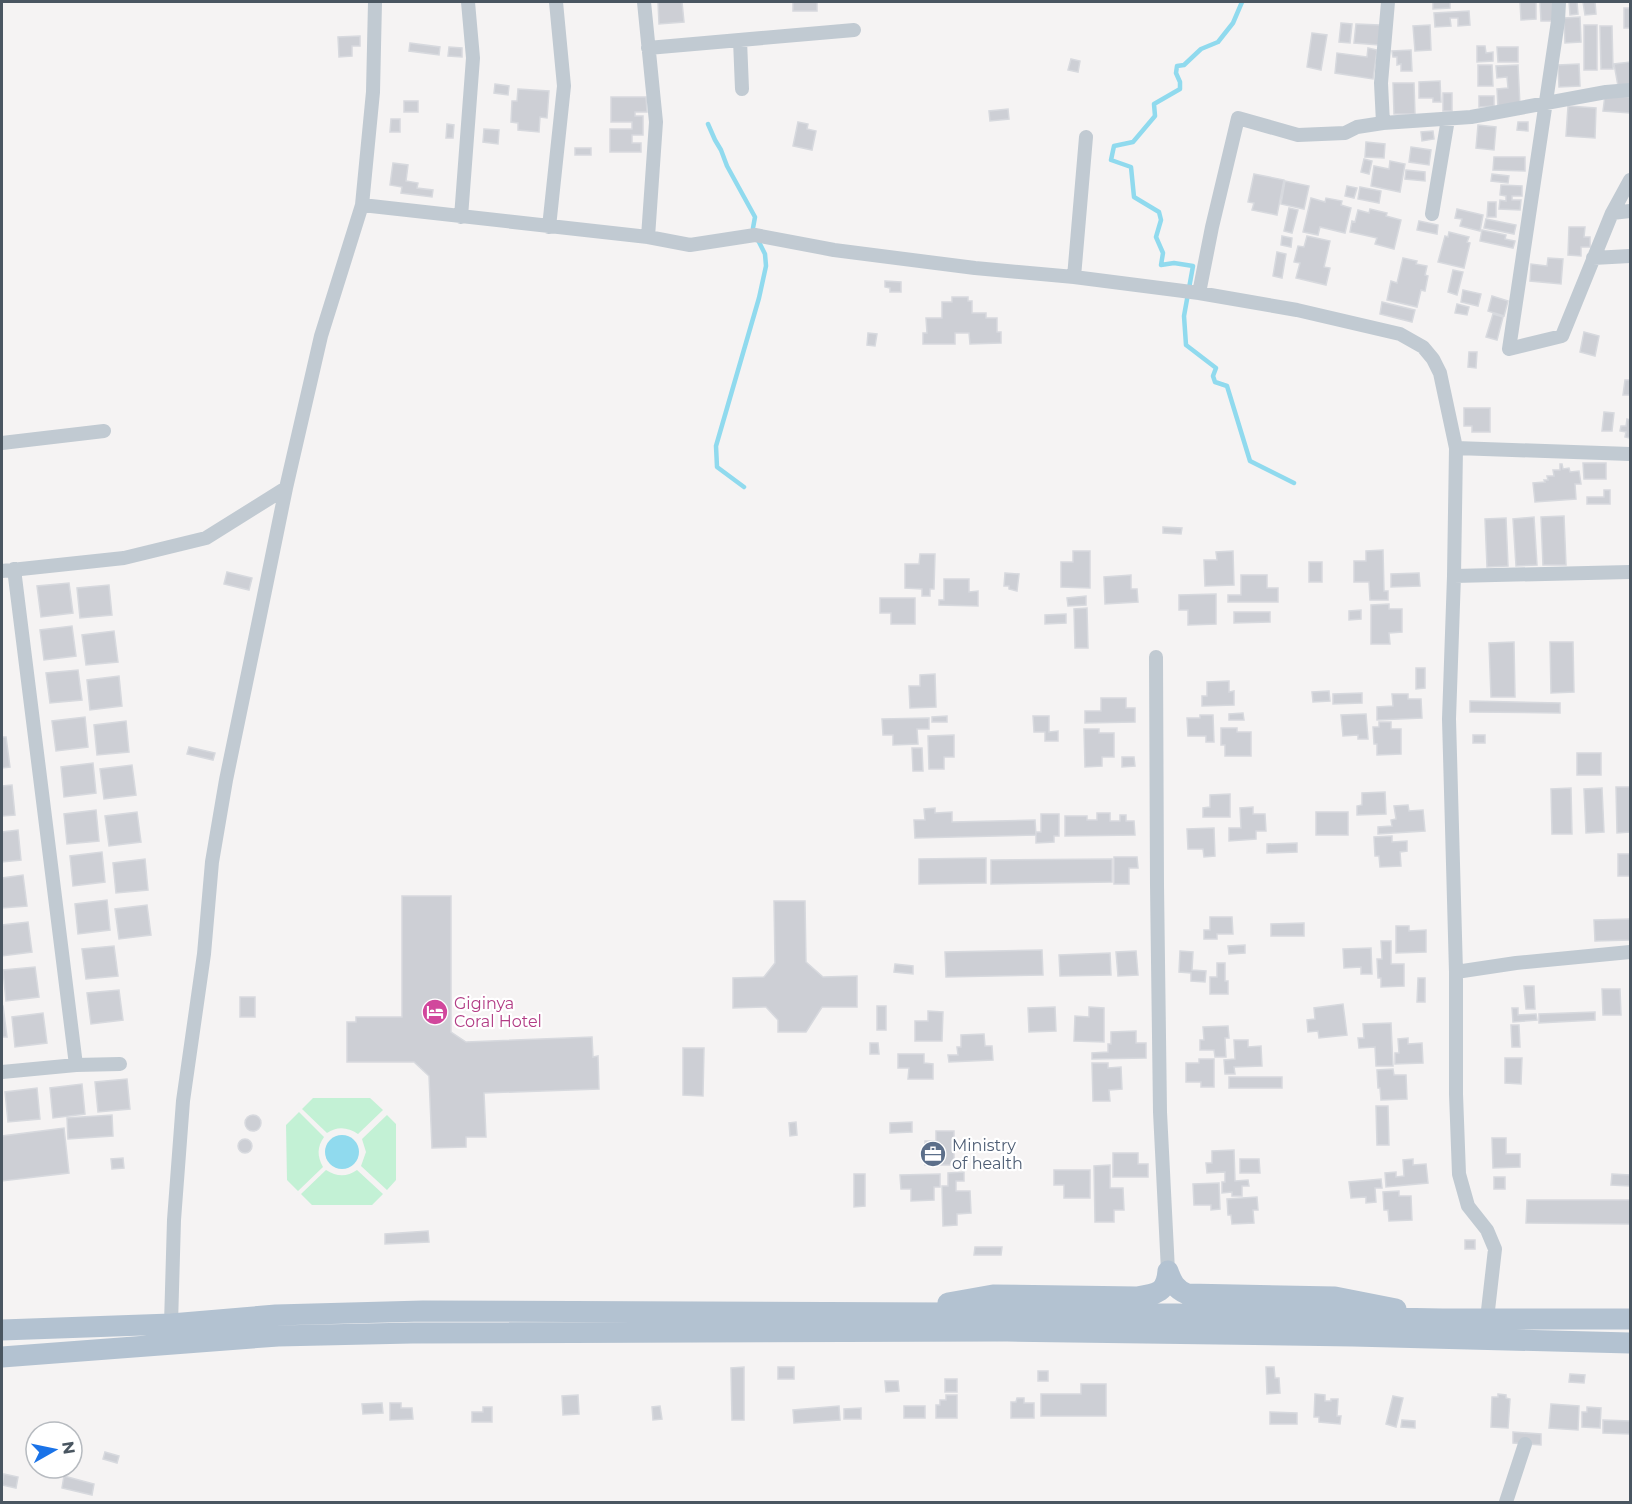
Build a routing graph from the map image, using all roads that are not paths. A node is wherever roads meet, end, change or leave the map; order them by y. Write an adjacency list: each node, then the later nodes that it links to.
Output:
1 (375, 2): 17 (street)
2 (468, 2): 21 (street)
3 (556, 2): 22 (street)
4 (644, 2): 9 (street)
5 (1388, 2): 14 (street)
6 (1559, 2): 12 (street)
7 (854, 30): 8 (street)
8 (740, 40): 9 (street); 10 (street)
9 (648, 48): 23 (street)
10 (742, 89)
11 (1630, 90): 12 (street)
12 (1546, 103): 13 (street); 25 (street)
13 (1448, 119): 14 (street); 20 (street)
14 (1383, 123): 27 (street)
15 (1086, 137): 26 (street)
16 (1630, 180): 19 (street)
17 (362, 205): 21 (street); 32 (street)
18 (1630, 211): 19 (street)
19 (1612, 213): 25 (street)
20 (1432, 214)
21 (461, 217): 22 (street)
22 (549, 227): 23 (street)
23 (648, 237): 26 (street)
24 (1630, 256): 25 (street)
25 (1593, 258)
26 (1074, 277): 27 (street)
27 (1199, 293): 30 (street)
28 (104, 431): 29 (street)
29 (2, 443)
30 (1456, 448): 31 (street); 35 (street)
31 (1630, 454)
32 (286, 488): 33 (street); 47 (street)
33 (8, 570): 40 (street)
34 (1630, 572): 35 (street)
35 (1454, 576): 38 (street)
36 (1156, 657): 42 (street)
37 (1630, 952): 38 (street)
38 (1456, 972): 44 (street)
39 (120, 1064): 40 (street)
40 (76, 1065): 41 (street)
41 (2, 1072)
42 (1168, 1271): 43 (main road); 45 (main road)
43 (896, 1313): 45 (main road); 47 (main road)
44 (1487, 1318): 45 (main road); 46 (main road)
45 (1442, 1319)
46 (1630, 1319)
47 (171, 1324): 48 (main road)
48 (2, 1330)
49 (1630, 1342): 50 (main road)
50 (2, 1357)
51 (1525, 1444): 52 (street)
52 (1506, 1503)

